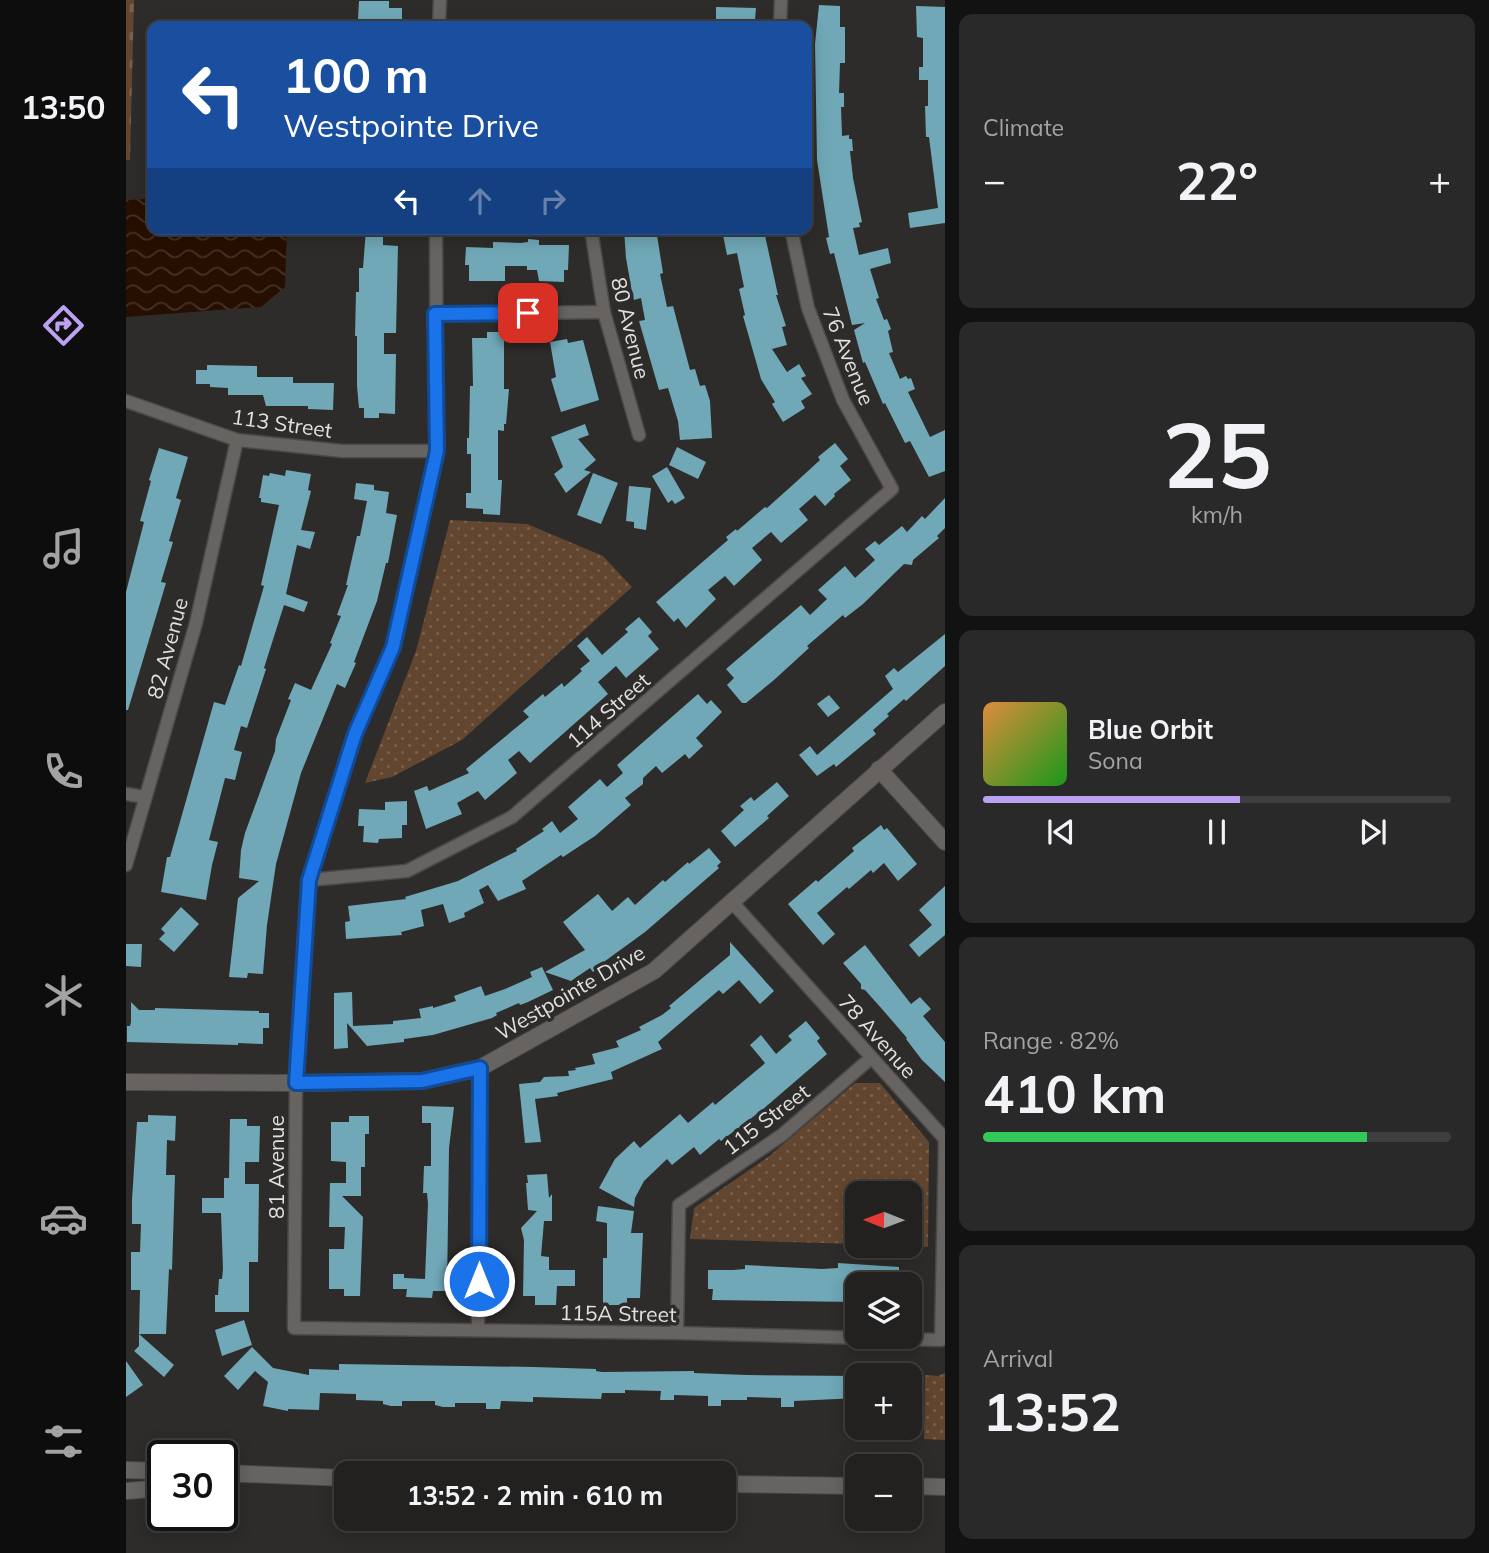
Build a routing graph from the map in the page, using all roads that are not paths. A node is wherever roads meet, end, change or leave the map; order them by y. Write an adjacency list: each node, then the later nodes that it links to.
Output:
1 (440, 0): 3 (street)
2 (781, 0): 4 (street)
3 (439, 21)
4 (780, 21)
5 (436, 235): 9 (street, 81 Avenue)
6 (592, 235): 8 (street, 80 Avenue)
7 (792, 235): 14 (street, 76 Avenue)
8 (604, 312): 9 (street); 11 (street, 80 Avenue)
9 (435, 314): 13 (street, 81 Avenue)
10 (126, 401): 12 (street, 113 Street)
11 (639, 435)
12 (237, 440): 13 (street, 113 Street); 18 (street, 82 Avenue)
13 (437, 451): 21 (street, 81 Avenue)
14 (892, 489): 21 (street, 114 Street)
15 (945, 712): 16 (street, Westpointe Drive)
16 (879, 769): 19 (street); 22 (street, Westpointe Drive)
17 (126, 794): 18 (street)
18 (145, 797): 20 (street, 82 Avenue)
19 (945, 842)
20 (126, 865)
21 (309, 880): 26 (street, 81 Avenue)
22 (732, 902): 23 (street, 78 Avenue); 24 (street, Westpointe Drive)
23 (871, 1058): 29 (street, 115 Street); 30 (street, 78 Avenue)
24 (480, 1068): 26 (street, Westpointe Drive); 28 (street)
25 (126, 1082): 26 (street, Westpointe Drive)
26 (296, 1083): 27 (street, 81 Avenue)
27 (294, 1328): 28 (street, 115A Street)
28 (478, 1330): 29 (street, 115A Street)
29 (677, 1333): 30 (street, 115A Street)
30 (941, 1340)
31 (126, 1470): 32 (street)
32 (147, 1471)
33 (238, 1474): 34 (street)
34 (282, 1477): 35 (street); 36 (street)
35 (334, 1478)
36 (238, 1481)
37 (736, 1484): 38 (street)
38 (845, 1486)
39 (922, 1486): 40 (street)
40 (945, 1487)
41 (147, 1489): 42 (street)
42 (126, 1491)

